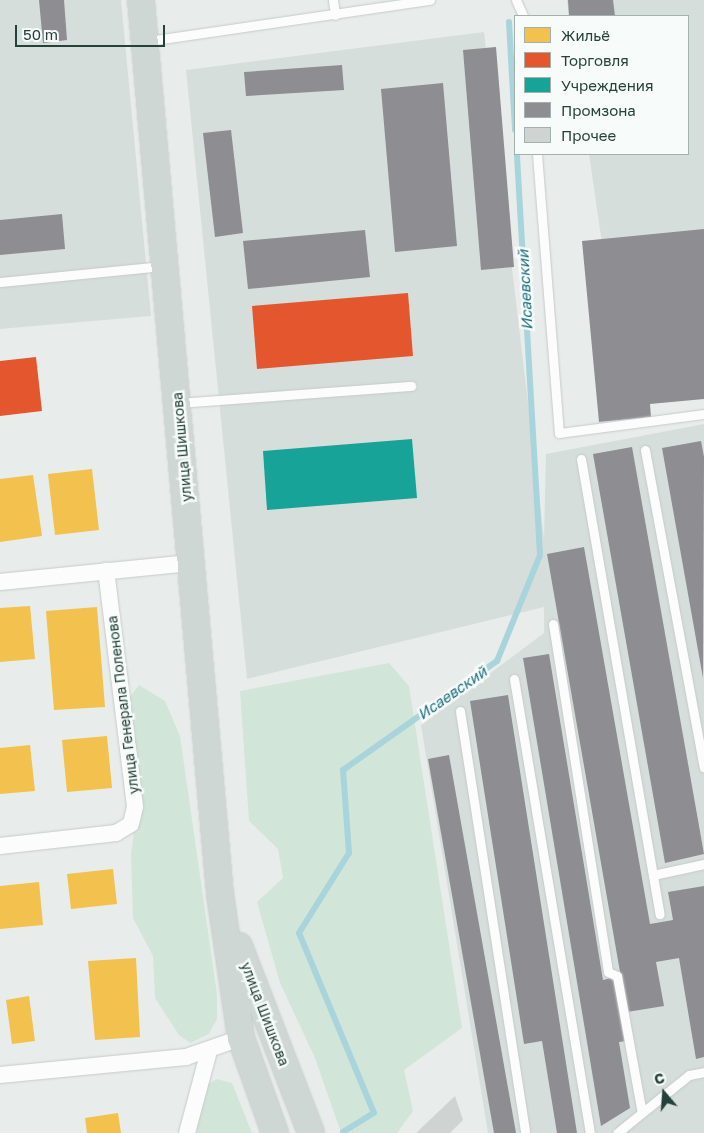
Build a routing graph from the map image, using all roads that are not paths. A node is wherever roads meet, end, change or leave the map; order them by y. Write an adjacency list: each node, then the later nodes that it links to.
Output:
1 (141, 0): 7 (main road, улица Шишкова)
2 (333, 0): 5 (lane)
3 (430, 0): 5 (lane)
4 (516, 0): 6 (lane)
5 (335, 15): 7 (lane)
6 (523, 15)
7 (145, 41): 9 (main road, улица Шишкова)
8 (537, 155): 13 (lane)
9 (165, 266): 10 (lane); 12 (main road, улица Шишкова)
10 (0, 282)
11 (411, 386): 12 (lane)
12 (178, 403): 16 (main road, улица Шишкова)
13 (704, 414)
14 (645, 450): 22 (lane)
15 (581, 458): 25 (lane)
16 (192, 563): 17 (street); 26 (main road, улица Шишкова)
17 (106, 572): 18 (street); 23 (street, улица Генерала Поленова)
18 (0, 582)
19 (553, 624): 34 (lane)
20 (514, 679): 39 (lane)
21 (460, 711): 38 (lane)
22 (704, 768)
23 (0, 846)
24 (704, 864): 25 (lane)
25 (653, 875): 27 (lane)
26 (220, 894): 28 (main road, улица Шишкова); 37 (main road, улица Шишкова)
27 (660, 914)
28 (241, 1038): 29 (street); 36 (main road, улица Шишкова)
29 (208, 1051): 31 (street); 35 (street)
30 (704, 1072): 32 (lane)
31 (0, 1075)
32 (689, 1075): 33 (lane); 34 (lane)
33 (704, 1078)
34 (642, 1113): 40 (lane)
35 (187, 1133)
36 (275, 1133)
37 (311, 1133)
38 (525, 1133)
39 (590, 1133)
40 (617, 1133)

